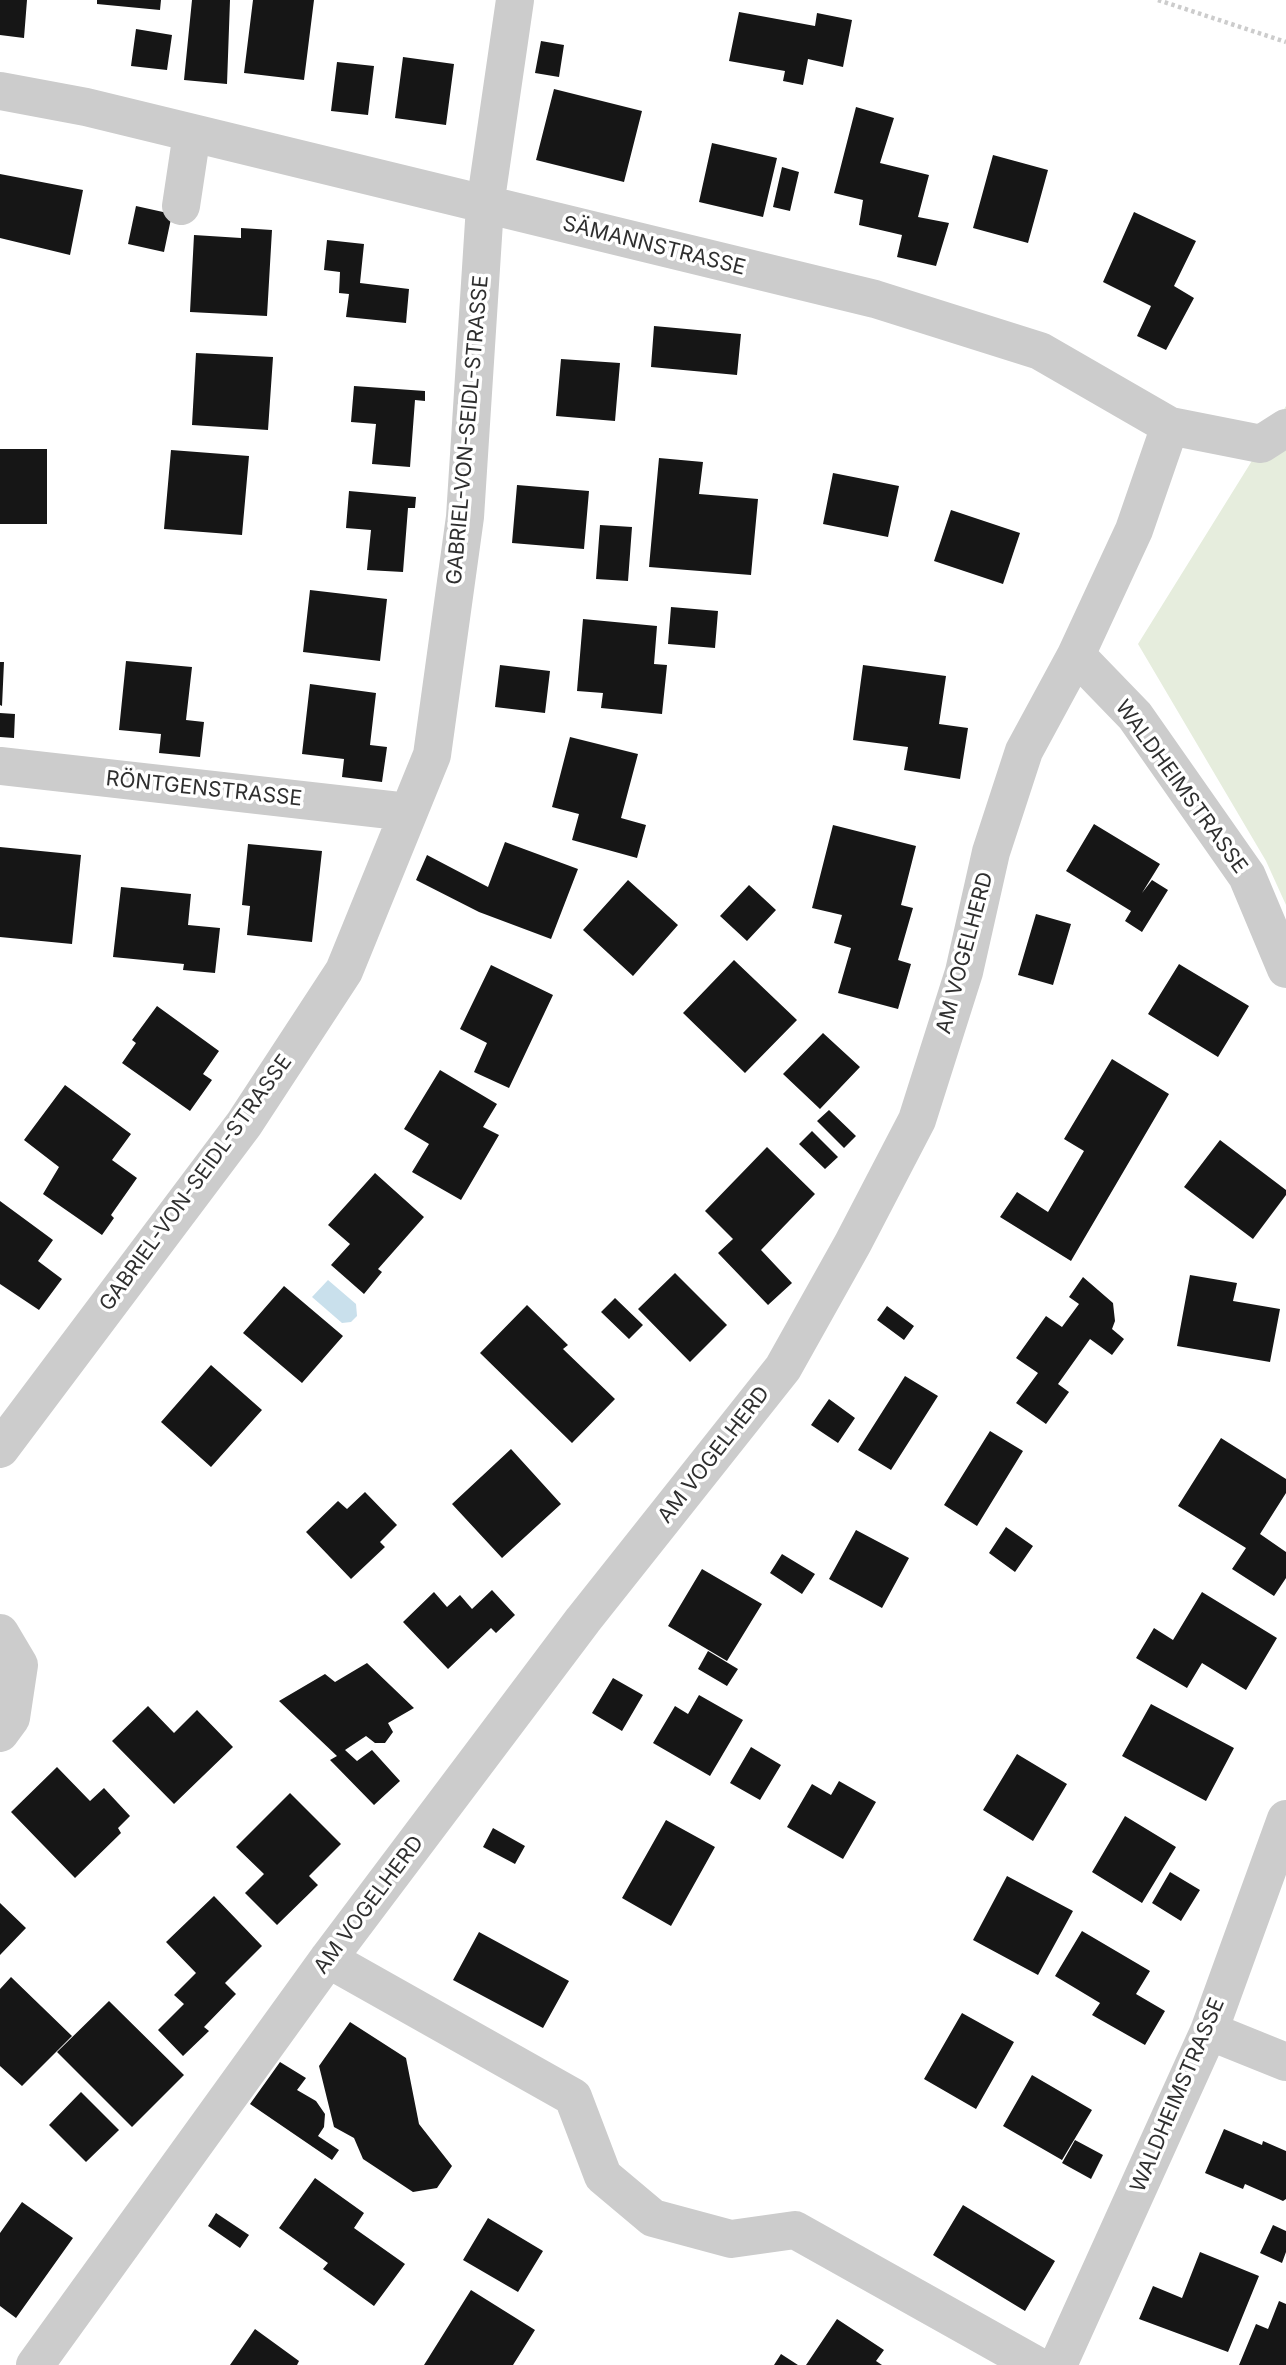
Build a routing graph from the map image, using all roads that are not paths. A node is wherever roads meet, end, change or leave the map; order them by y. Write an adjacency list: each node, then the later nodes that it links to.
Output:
1 (515, 0): 5 (street, GABRIEL-VON-SEIDL-STRASSE)
2 (0, 90): 3 (street, SÄMANNSTRASSE)
3 (192, 133): 4 (street); 5 (street, SÄMANNSTRASSE)
4 (181, 206)
5 (485, 206): 6 (street, SÄMANNSTRASSE); 10 (street, GABRIEL-VON-SEIDL-STRASSE)
6 (1170, 426): 7 (street, SÄMANNSTRASSE); 8 (street, AM VOGELHERD)
7 (1286, 428)
8 (1076, 655): 11 (street, WALDHEIMSTRASSE); 16 (street, AM VOGELHERD)
9 (0, 766): 10 (street, RÖNTGENSTRASSE)
10 (408, 812): 12 (street, GABRIEL-VON-SEIDL-STRASSE)
11 (1286, 969)
12 (0, 1450)
13 (0, 1633): 14 (street)
14 (0, 1733)
15 (1286, 1819): 17 (street, WALDHEIMSTRASSE)
16 (328, 1959): 19 (street, AM VOGELHERD); 20 (street)
17 (1209, 2031): 18 (street); 21 (street, WALDHEIMSTRASSE)
18 (1286, 2062)
19 (35, 2365)
20 (1037, 2365)
21 (1058, 2365)

